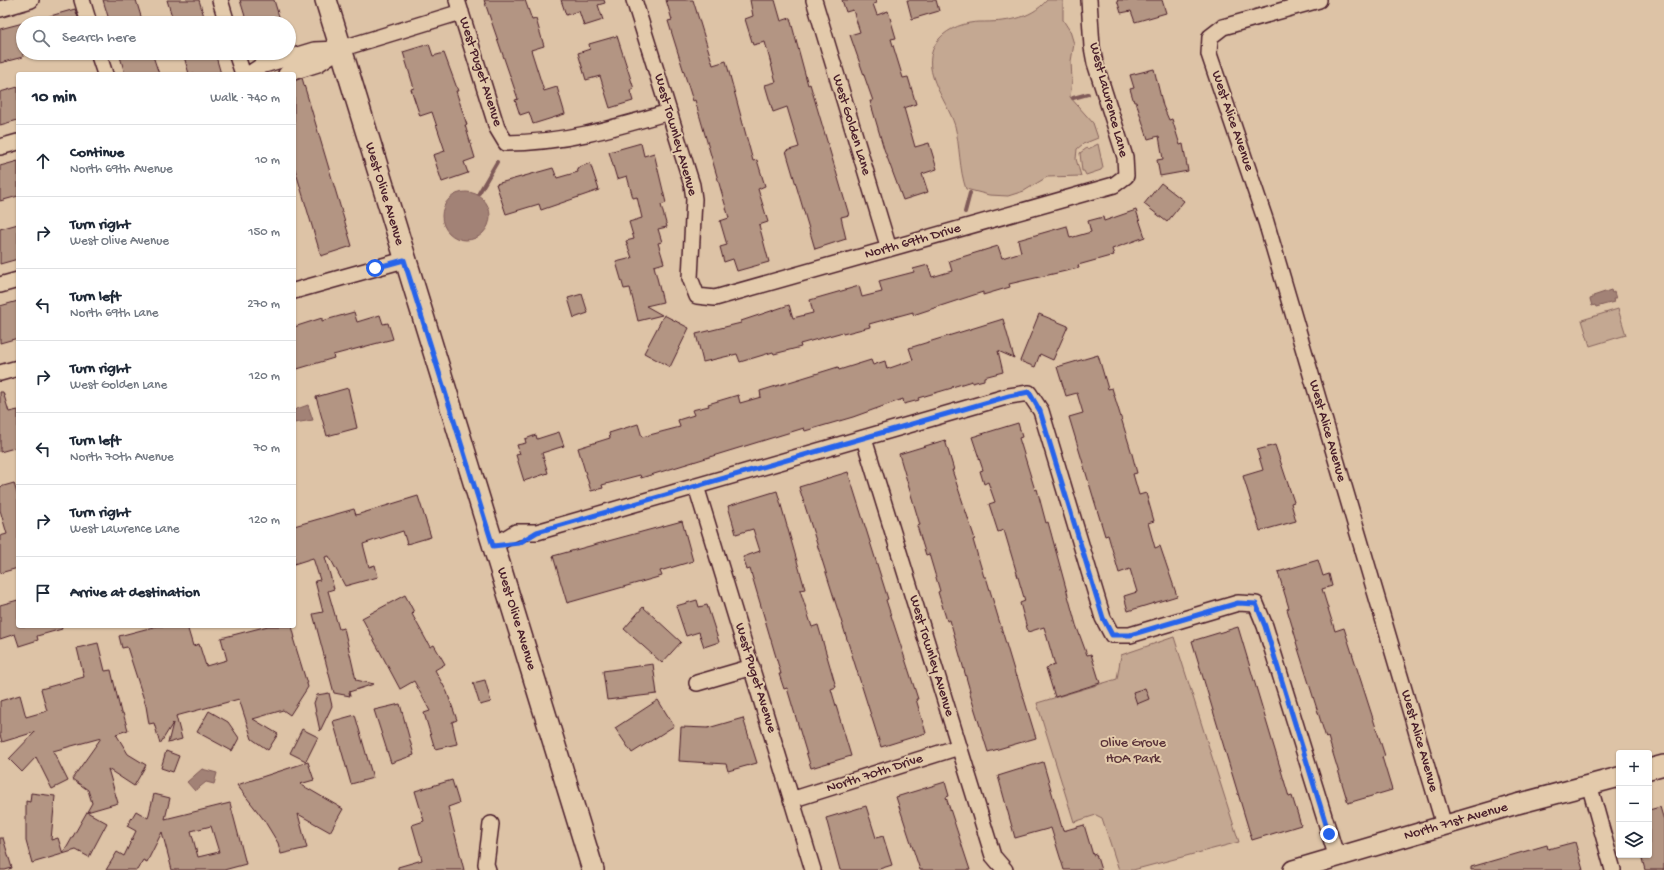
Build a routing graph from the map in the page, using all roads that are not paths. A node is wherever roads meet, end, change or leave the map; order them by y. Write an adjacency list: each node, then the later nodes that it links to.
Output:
1 (31, 0): 10 (street)
2 (82, 0): 11 (street)
3 (220, 0): 12 (street)
4 (326, 0): 13 (main road, West Olive Avenue)
5 (634, 0): 22 (street, West Townley Avenue)
6 (814, 0): 26 (street, West Golden Lane)
7 (1089, 0): 25 (street, West Lawrence Lane)
8 (1319, 0): 46 (street, West Alice Avenue)
9 (459, 6): 13 (street); 22 (street, West Puget Avenue)
10 (0, 9)
11 (87, 16)
12 (225, 16)
13 (340, 49): 14 (street); 21 (street); 27 (main road, West Olive Avenue)
14 (296, 55)
15 (100, 60): 18 (street)
16 (238, 60): 19 (street)
17 (281, 60): 20 (street)
18 (104, 72)
19 (242, 72)
20 (252, 72)
21 (292, 72)
22 (669, 112): 31 (street, West Townley Avenue)
23 (16, 143): 24 (street)
24 (0, 147)
25 (1126, 176): 26 (street, North 69th Drive)
26 (889, 249): 31 (street, North 69th Drive)
27 (404, 260): 30 (street); 36 (main road, West Olive Avenue)
28 (16, 281): 29 (street)
29 (0, 285)
30 (296, 290)
31 (697, 296)
32 (16, 369): 33 (street)
33 (0, 373)
34 (864, 438): 35 (street); 39 (street, West Townley Avenue); 47 (street)
35 (696, 486): 36 (street); 37 (street, West Puget Avenue)
36 (493, 546): 49 (main road, West Olive Avenue)
37 (752, 667): 38 (street); 44 (street, West Puget Avenue)
38 (697, 683)
39 (959, 747): 44 (street, North 70th Drive); 51 (street, West Townley Avenue)
40 (1664, 765): 41 (street)
41 (1652, 768)
42 (1616, 778): 43 (street, North 71st Avenue)
43 (1589, 784): 46 (street, North 71st Avenue); 53 (street)
44 (792, 800): 50 (street, West Puget Avenue)
45 (490, 824): 48 (street)
46 (1444, 825): 47 (street, North 71st Avenue)
47 (1337, 858): 52 (street, North 71st Avenue)
48 (488, 870)
49 (593, 870)
50 (813, 870)
51 (1005, 870)
52 (1293, 870)
53 (1613, 870)

